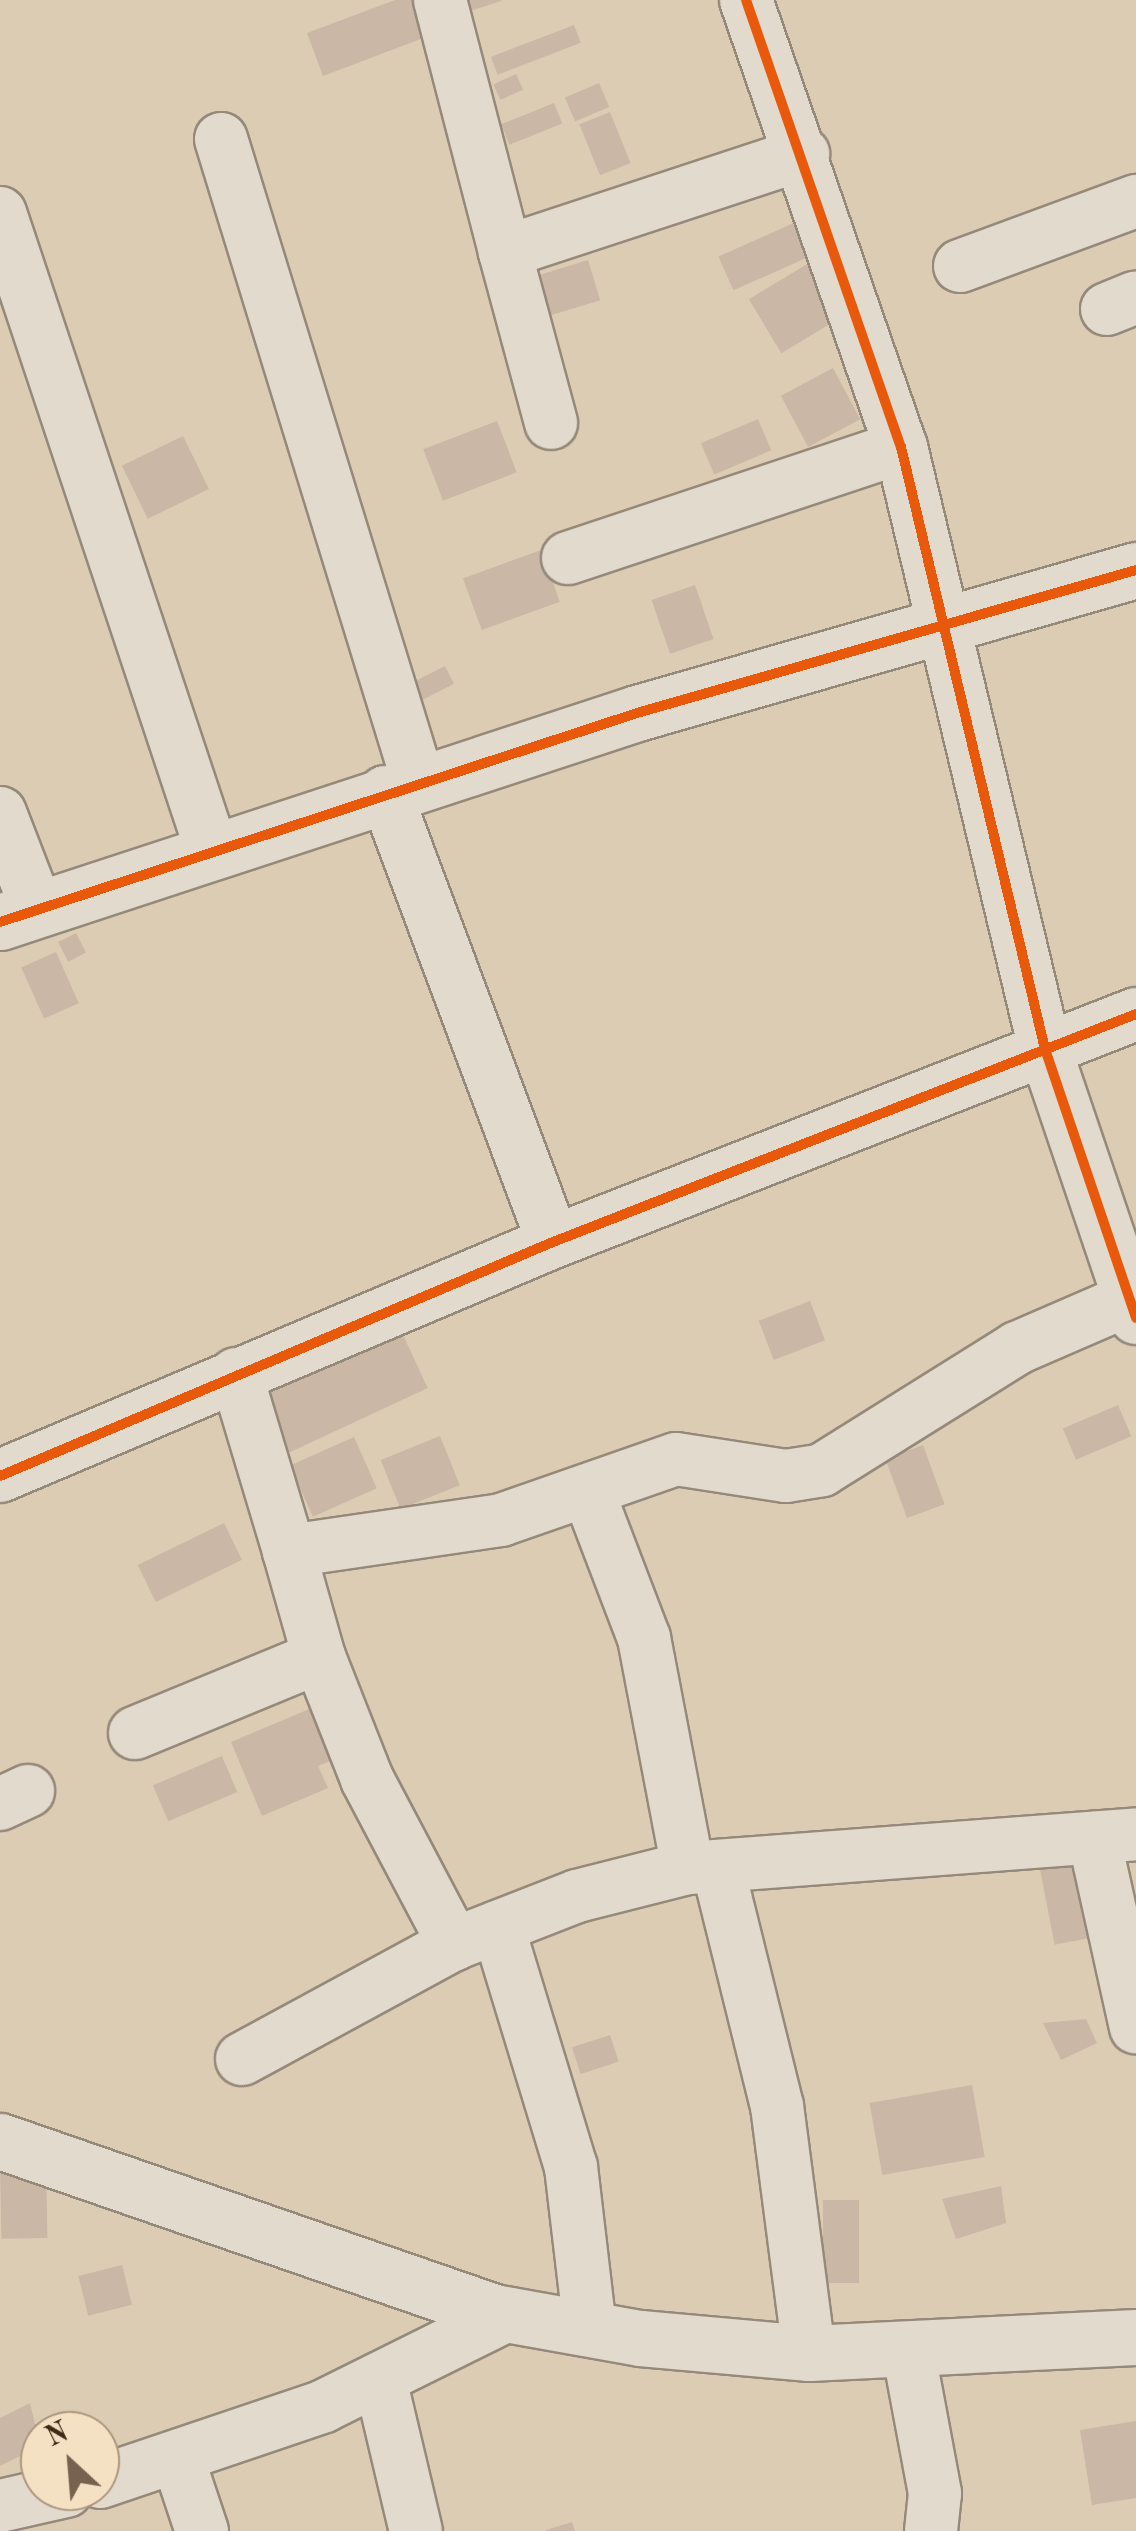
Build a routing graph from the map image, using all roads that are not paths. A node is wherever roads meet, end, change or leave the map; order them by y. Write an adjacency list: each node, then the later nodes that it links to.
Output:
1 (440, 0): 7 (street)
2 (746, 0): 4 (street)
3 (221, 140): 14 (street)
4 (803, 154): 7 (street); 10 (street)
5 (1136, 201): 8 (street)
6 (0, 213): 16 (street)
7 (505, 252): 9 (street)
8 (960, 266)
9 (551, 423)
10 (901, 448): 11 (street); 13 (street)
11 (568, 558)
12 (1136, 570): 13 (street)
13 (946, 628): 14 (street); 19 (street)
14 (402, 787): 16 (street); 20 (street)
15 (0, 813): 17 (street)
16 (211, 848): 17 (street)
17 (19, 915)
18 (1136, 1014): 19 (street)
19 (1044, 1049): 20 (street); 21 (street)
20 (553, 1242): 22 (street)
21 (1132, 1309): 24 (street)
22 (236, 1374): 23 (street); 25 (street)
23 (0, 1476)
24 (589, 1494): 25 (street); 29 (street)
25 (290, 1551): 26 (street)
26 (319, 1657): 27 (street); 30 (street)
27 (135, 1732)
28 (1115, 1836): 29 (street); 31 (street)
29 (703, 1868): 30 (street); 38 (street)
30 (476, 1936): 32 (street); 35 (street)
31 (1136, 2028)
32 (242, 2059)
33 (0, 2140): 34 (street)
34 (509, 2314): 35 (street); 39 (street)
35 (590, 2328): 38 (street)
36 (1136, 2337): 37 (street)
37 (908, 2349): 38 (street); 44 (street)
38 (810, 2353)
39 (380, 2379): 40 (street); 43 (street)
40 (179, 2462): 41 (street); 42 (street)
41 (120, 2477)
42 (202, 2531)
43 (416, 2531)
44 (931, 2531)

